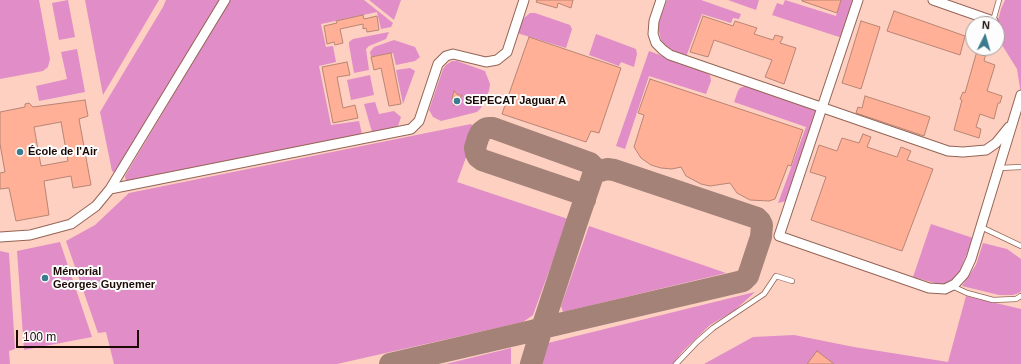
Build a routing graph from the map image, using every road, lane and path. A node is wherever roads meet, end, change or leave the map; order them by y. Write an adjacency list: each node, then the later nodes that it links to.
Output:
1 (225, 0): 14 (street)
2 (524, 0): 14 (street)
3 (661, 0): 10 (street)
4 (858, 0): 10 (street)
5 (933, 0): 7 (street)
6 (999, 0): 8 (lane)
7 (981, 16)
8 (994, 16)
9 (1021, 95): 11 (street)
10 (823, 108): 11 (street); 19 (street)
11 (1013, 123): 13 (street)
12 (1021, 167): 13 (lane)
13 (999, 168): 15 (street)
14 (110, 189): 16 (street)
15 (980, 227): 17 (lane); 19 (street)
16 (0, 237)
17 (1021, 246)
18 (792, 281): 21 (lane)
19 (951, 286): 20 (lane)
20 (1021, 296)
21 (676, 364)

